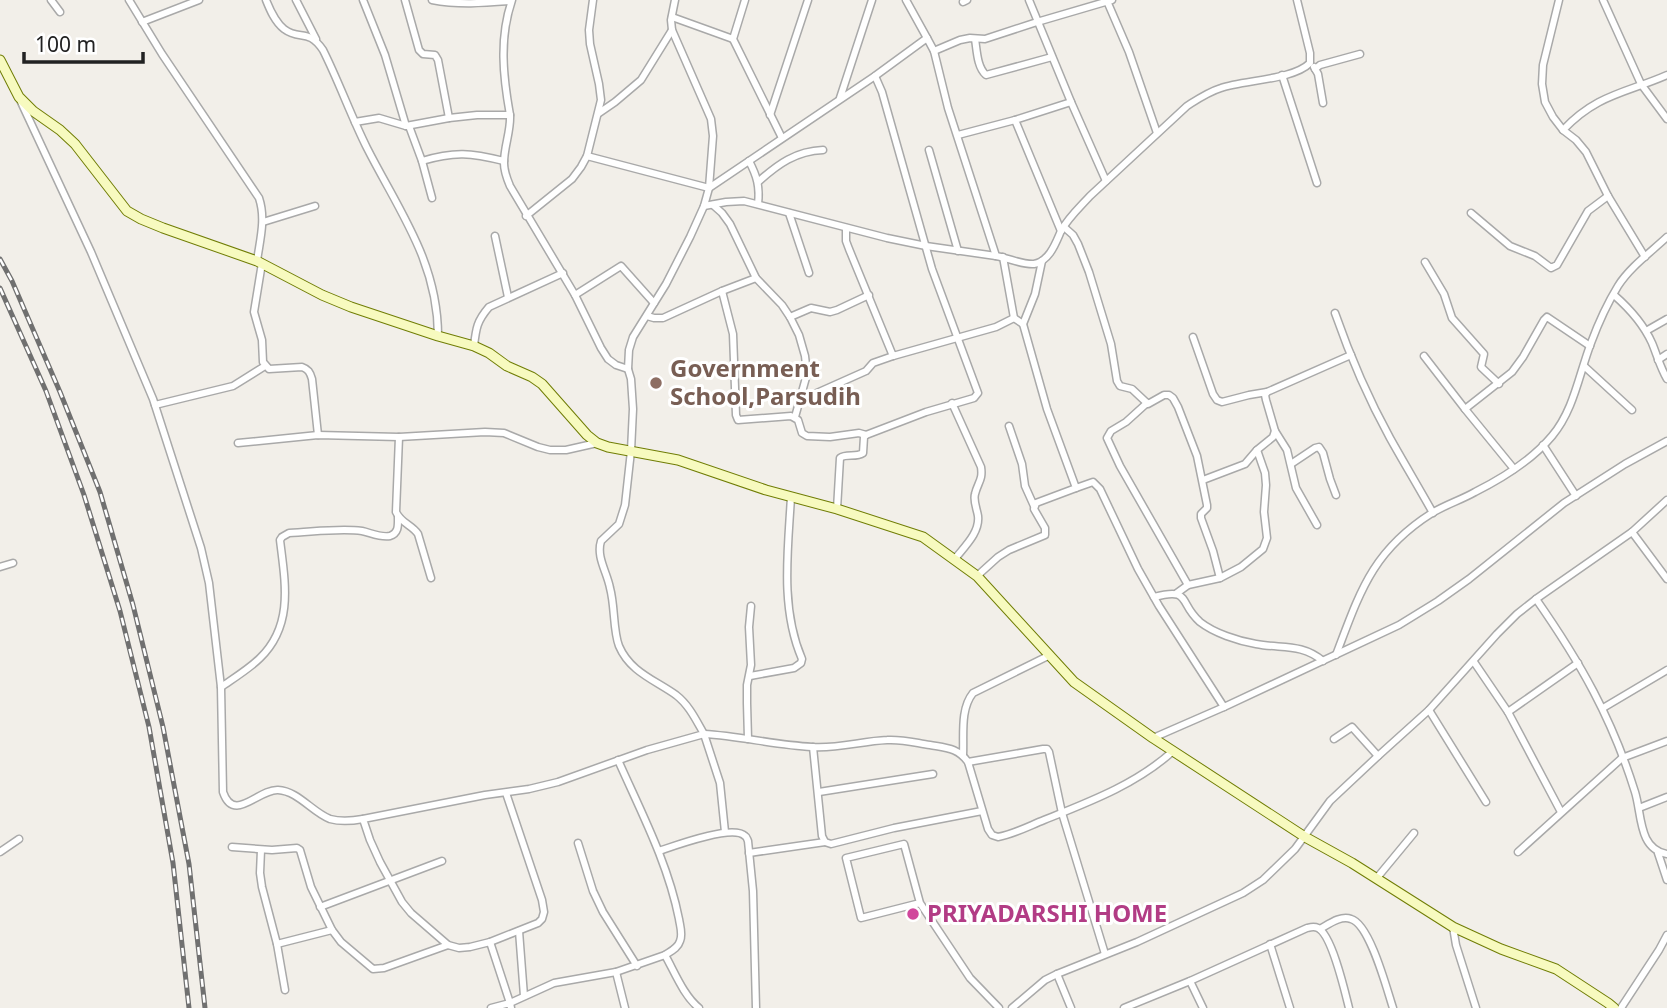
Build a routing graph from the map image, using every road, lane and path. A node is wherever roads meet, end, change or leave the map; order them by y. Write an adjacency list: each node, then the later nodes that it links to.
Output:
1 (51, 0): 21 (street)
2 (129, 0): 23 (street)
3 (199, 0): 23 (street)
4 (265, 0): 29 (street)
5 (296, 0): 29 (street)
6 (363, 0): 50 (street)
7 (405, 0): 46 (street)
8 (432, 0): 19 (street)
9 (593, 0): 43 (street)
10 (675, 0): 22 (street)
11 (745, 0): 27 (street)
12 (808, 0): 45 (street)
13 (872, 0): 40 (street)
14 (906, 0): 26 (street)
15 (1029, 0): 24 (street)
16 (1297, 0): 34 (street)
17 (1559, 0): 51 (street)
18 (1603, 0): 38 (street)
19 (511, 1): 44 (street)
20 (1108, 1): 24 (street); 52 (street)
21 (60, 12)
22 (672, 17): 25 (street); 27 (street)
23 (142, 22): 74 (street)
24 (1037, 22): 28 (street); 32 (street)
25 (672, 30): 43 (street); 64 (street)
26 (927, 38): 30 (street); 37 (street)
27 (733, 39): 45 (street)
28 (975, 39): 30 (street); 32 (street)
29 (317, 41): 49 (street)
30 (934, 51): 53 (street)
31 (1360, 54): 34 (street)
32 (1052, 57): 41 (street)
33 (0, 60): 39 (main road)
34 (1312, 66): 35 (street); 42 (street)
35 (1282, 75): 52 (street); 63 (street)
36 (1667, 75): 38 (street)
37 (875, 76): 40 (street); 79 (street)
38 (1641, 84): 47 (street); 51 (street)
39 (19, 97): 84 (main road); 121 (street)
40 (839, 100): 54 (street)
41 (1071, 102): 48 (street); 61 (street)
42 (1323, 103)
43 (599, 113): 57 (street)
44 (510, 115): 46 (street); 59 (street)
45 (770, 115): 54 (street)
46 (449, 118): 50 (street)
47 (1667, 119)
48 (1015, 120): 53 (street); 76 (street)
49 (355, 122): 50 (street); 102 (street)
50 (408, 126): 58 (street)
51 (1563, 130): 65 (street)
52 (1157, 133): 61 (street)
53 (958, 135): 81 (street)
54 (782, 138): 60 (street)
55 (823, 150): 62 (street)
56 (929, 150): 80 (street)
57 (587, 156): 64 (street); 73 (street)
58 (422, 161): 59 (street); 66 (street)
59 (504, 161): 73 (street)
60 (749, 161): 62 (street); 64 (street)
61 (1106, 181): 76 (street)
62 (758, 182): 67 (street)
63 (1317, 183)
64 (709, 188): 70 (street)
65 (1608, 196): 72 (street); 82 (street)
66 (432, 198)
67 (758, 204): 68 (street); 71 (street)
68 (713, 205): 70 (street); 88 (street)
69 (315, 206): 74 (street)
70 (704, 206): 94 (street)
71 (789, 213): 75 (street); 87 (street)
72 (1471, 213)
73 (526, 216): 86 (street)
74 (263, 222): 84 (street)
75 (846, 228): 79 (street); 91 (street)
76 (1063, 229): 83 (street); 120 (street)
77 (495, 236): 93 (street)
78 (1666, 238): 82 (street)
79 (926, 246): 80 (street); 103 (street)
80 (958, 251): 81 (street)
81 (999, 256): 83 (street); 98 (street)
82 (1645, 257): 92 (street)
83 (1042, 261): 100 (street)
84 (259, 262): 102 (main road); 112 (street)
85 (1425, 262): 116 (street)
86 (563, 273): 90 (street); 93 (street)
87 (809, 273)
88 (756, 278): 89 (street); 97 (street)
89 (722, 291): 96 (street); 124 (street)
90 (575, 295): 94 (street); 114 (street)
91 (869, 295): 97 (street); 109 (street)
92 (1614, 295): 101 (street); 106 (street)
93 (508, 297): 105 (street)
94 (654, 303): 96 (street)
95 (1335, 313): 108 (street)
96 (646, 316): 114 (street)
97 (790, 317): 118 (street)
98 (1014, 318): 100 (street); 103 (street)
99 (1667, 319): 101 (street)
100 (1023, 324): 139 (street)
101 (1646, 331): 111 (street)
102 (438, 336): 105 (main road)
103 (957, 337): 109 (street); 119 (street)
104 (1193, 337): 117 (street)
105 (474, 346): 132 (main road)
106 (1590, 346): 113 (street); 116 (street)
107 (1667, 354): 111 (street)
108 (1351, 355): 117 (street); 146 (street)
109 (893, 356): 118 (street)
110 (1424, 356): 122 (street)
111 (1658, 360): 115 (street)
112 (265, 366): 121 (street); 127 (street)
113 (1584, 366): 123 (street); 133 (street)
114 (628, 369): 135 (street)
115 (1667, 379)
116 (1499, 384): 122 (street)
117 (1267, 392): 126 (street)
118 (800, 400): 124 (street)
119 (952, 403): 128 (street); 150 (street)
120 (1147, 404): 138 (street); 157 (street)
121 (155, 405): 169 (street)
122 (1465, 409): 137 (street)
123 (1632, 410)
124 (795, 417): 128 (street)
125 (1009, 426): 144 (street)
126 (1275, 431): 134 (street); 136 (street)
127 (317, 435): 129 (street); 131 (street)
128 (866, 435): 145 (street)
129 (399, 438): 132 (street); 147 (street)
130 (1667, 441): 141 (street)
131 (238, 443)
132 (597, 443): 135 (main road)
133 (1543, 445): 137 (street); 141 (street)
134 (1257, 450): 138 (street); 155 (street)
135 (631, 451): 142 (main road); 174 (street)
136 (1292, 464): 140 (street); 148 (street)
137 (1514, 469): 146 (street)
138 (1203, 480): 155 (street)
139 (1076, 488): 144 (street); 159 (street)
140 (1336, 495)
141 (1576, 496): 163 (street)
142 (791, 497): 145 (main road); 168 (street)
143 (1667, 500): 149 (street)
144 (1034, 506): 153 (street)
145 (838, 509): 150 (main road)
146 (1433, 513): 163 (street)
147 (398, 517): 154 (street); 169 (street)
148 (1317, 525)
149 (1632, 532): 156 (street); 160 (street)
150 (954, 560): 153 (main road)
151 (13, 564): 152 (street)
152 (0, 566)
153 (977, 576): 162 (main road)
154 (431, 578)
155 (1220, 578): 157 (street)
156 (1667, 579)
157 (1188, 585): 158 (street)
158 (1177, 593): 159 (street); 164 (street)
159 (1154, 597): 170 (street)
160 (1536, 599): 165 (street); 166 (street)
161 (751, 606): 168 (street)
162 (1049, 655): 175 (main road); 181 (street)
163 (1336, 655): 164 (street)
164 (1323, 661): 170 (street)
165 (1474, 662): 172 (street); 173 (street)
166 (1578, 663): 171 (street); 173 (street)
167 (1667, 670): 171 (street)
168 (750, 676): 176 (street)
169 (221, 687): 195 (street)
170 (1224, 707): 175 (street)
171 (1603, 708): 183 (street)
172 (1429, 710): 182 (street); 190 (street)
173 (1508, 712): 193 (street)
174 (704, 734): 176 (street); 184 (street); 196 (street)
175 (1153, 738): 180 (main road)
176 (748, 739): 179 (street)
177 (1334, 739): 182 (street)
178 (1667, 741): 183 (street)
179 (813, 747): 181 (street); 187 (street)
180 (1173, 751): 194 (street); 198 (main road)
181 (963, 755): 185 (street)
182 (1378, 756): 198 (street)
183 (1622, 758): 191 (street); 193 (street)
184 (618, 760): 188 (street); 204 (street)
185 (968, 762): 192 (street); 194 (street)
186 (933, 774): 187 (street)
187 (819, 792): 200 (street)
188 (506, 793): 195 (street); 219 (street)
189 (1667, 797): 191 (street)
190 (1486, 802)
191 (1639, 808): 208 (street)
192 (982, 811): 194 (street); 200 (street)
193 (1561, 812): 206 (street)
194 (1062, 813): 225 (street)
195 (363, 819): 212 (street)
196 (725, 832): 204 (street); 207 (street)
197 (1414, 833): 211 (street)
198 (1305, 837): 211 (main road); 225 (street)
199 (19, 839): 205 (street)
200 (825, 842): 207 (street)
201 (578, 843): 227 (street)
202 (232, 847): 203 (street)
203 (261, 850): 215 (street); 222 (street)
204 (659, 851): 226 (street)
205 (0, 852)
206 (1518, 852)
207 (749, 853): 237 (street)
208 (1658, 853): 209 (street); 213 (street)
209 (1667, 854)
210 (442, 861): 212 (street)
211 (1376, 879): 216 (main road)
212 (390, 880): 215 (street); 224 (street)
213 (1667, 880)
214 (920, 903): 214 (street); 238 (street)
215 (320, 908): 218 (street)
216 (1452, 928): 246 (street); 247 (main road)
217 (1320, 929): 223 (street); 244 (street); 245 (street)
218 (332, 930): 222 (street); 224 (street)
219 (519, 931): 221 (street); 232 (street)
220 (1667, 935): 248 (street)
221 (490, 942): 224 (street); 233 (street)
222 (277, 944): 231 (street)
223 (1269, 944): 230 (street); 243 (street)
224 (448, 945)
225 (1105, 954): 229 (street)
226 (665, 956): 227 (street); 236 (street)
227 (637, 966): 228 (street)
228 (616, 972): 232 (street); 235 (street)
229 (1057, 974): 239 (street); 240 (street)
230 (1191, 981): 241 (street); 242 (street)
231 (285, 990)
232 (524, 996): 233 (street)
233 (510, 1006): 234 (street)
234 (491, 1008)
235 (625, 1008)
236 (699, 1008)
237 (756, 1008)
238 (999, 1008)
239 (1012, 1008)
240 (1071, 1008)
241 (1124, 1008)
242 (1203, 1008)
243 (1290, 1008)
244 (1349, 1008)
245 (1393, 1008)
246 (1476, 1008)
247 (1614, 1008)
248 (1621, 1008)

